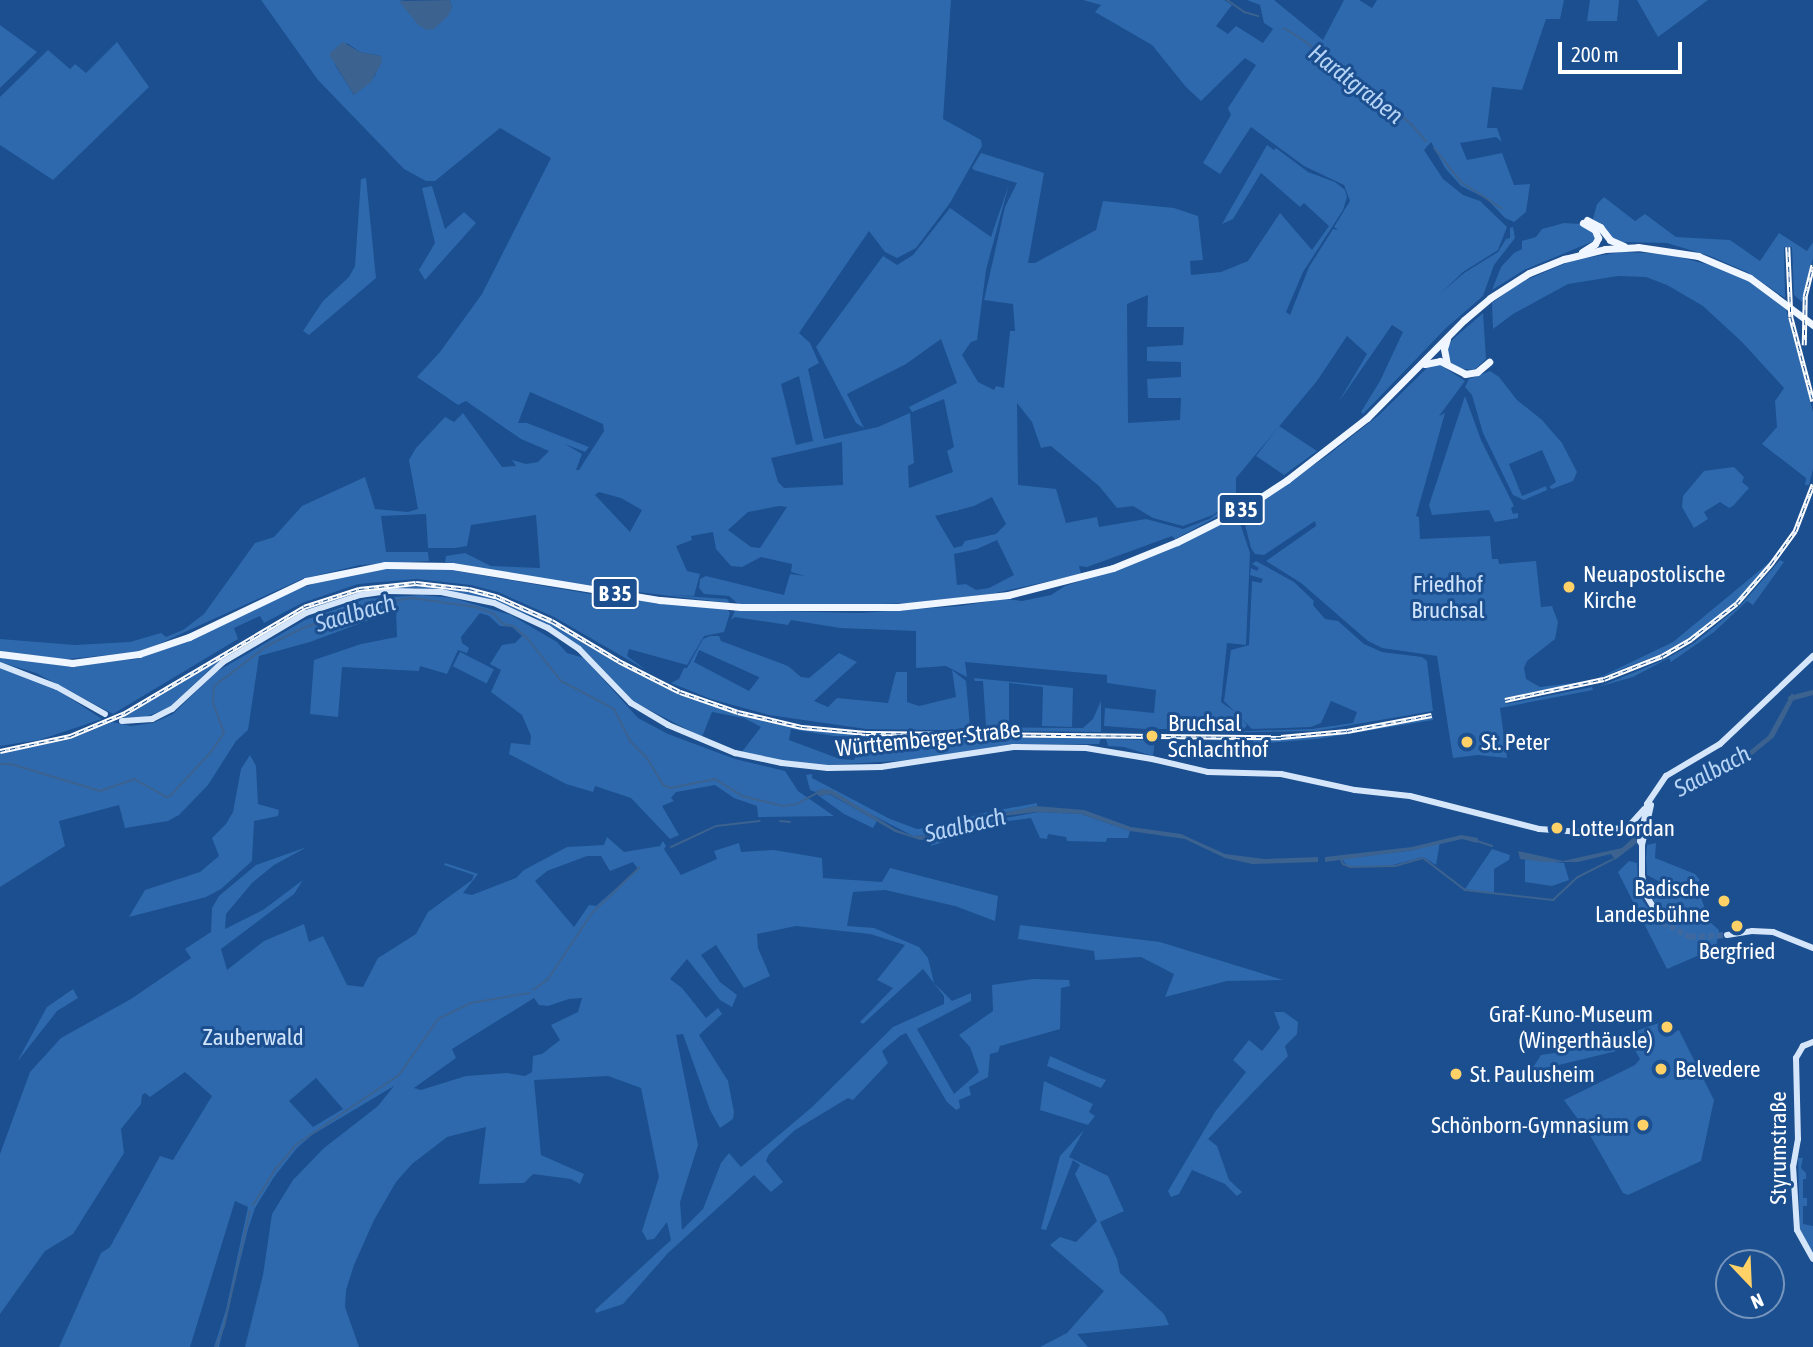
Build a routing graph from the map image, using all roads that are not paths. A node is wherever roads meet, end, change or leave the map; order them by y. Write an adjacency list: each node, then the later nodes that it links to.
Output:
1 (1628, 247): 2 (main road, B 35); 2 (main road, B 35); 3 (main road, B 35)
2 (1577, 255): 4 (main road, B 35)
3 (1813, 325)
4 (1447, 337): 6 (main road); 7 (main road, B 35)
5 (1489, 362): 6 (main road)
6 (1447, 365): 7 (main road)
7 (1420, 366): 8 (main road, B 35)
8 (0, 654)
9 (1813, 656): 13 (main road)
10 (0, 665): 11 (main road)
11 (106, 714)
12 (122, 720): 15 (main road, Württemberger Straße)
13 (1653, 793): 14 (main road); 16 (main road)
14 (1647, 804): 15 (main road); 16 (main road)
15 (1627, 828): 16 (main road, Württemberger Straße)
16 (1644, 833): 17 (main road)
17 (1662, 922)
18 (1727, 935): 19 (main road)
19 (1813, 948)
20 (1813, 1042): 21 (main road, Styrumstraße)
21 (1813, 1259)

